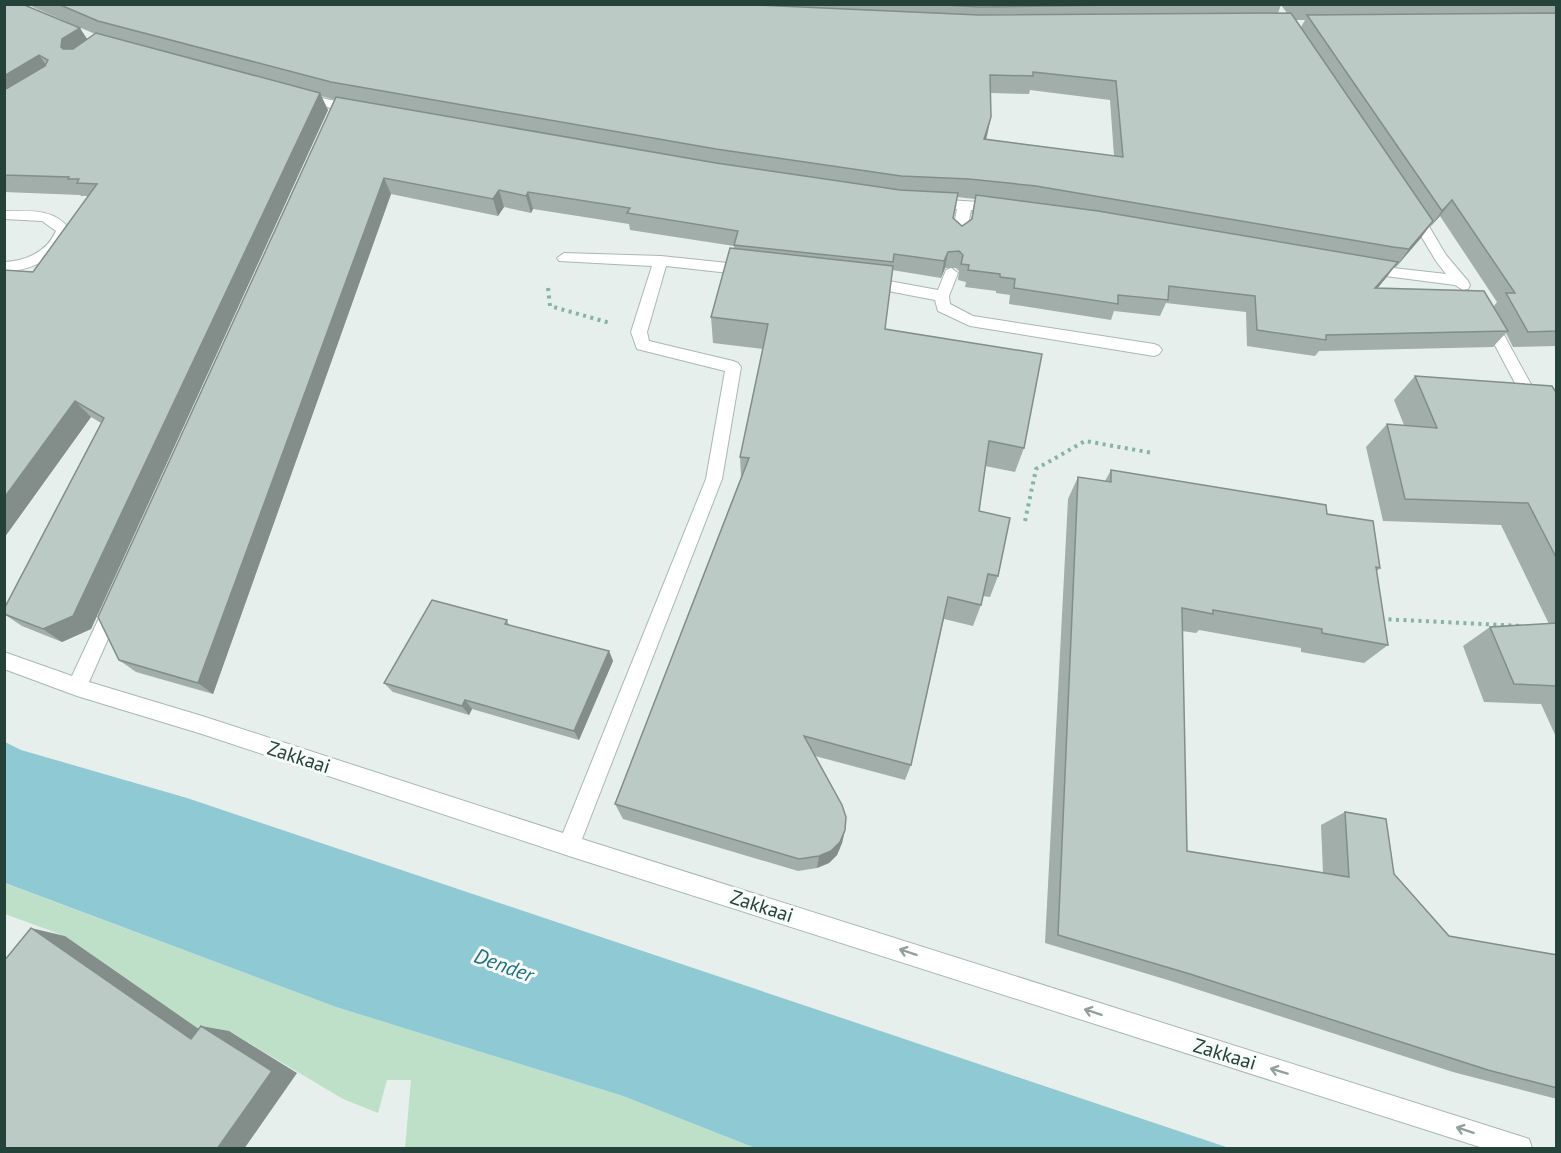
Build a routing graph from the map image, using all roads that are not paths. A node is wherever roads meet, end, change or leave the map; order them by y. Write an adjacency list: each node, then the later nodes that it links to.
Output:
1 (293, 95): 2 (street)
2 (372, 112)
3 (920, 202): 4 (street)
4 (965, 204): 6 (street); 8 (street)
5 (1408, 205): 16 (street)
6 (1010, 209)
7 (4, 215): 11 (street)
8 (959, 235)
9 (564, 258): 10 (street)
10 (661, 261): 13 (street); 23 (street)
11 (4, 267)
12 (1357, 268): 16 (street)
13 (756, 271)
14 (951, 273): 17 (street)
15 (851, 281): 17 (street)
16 (1460, 281): 19 (street)
17 (942, 296): 18 (street)
18 (1154, 350)
19 (1557, 444)
20 (121, 590): 22 (street)
21 (4, 660): 22 (street, Zakkaai)
22 (77, 687): 23 (street, Zakkaai)
23 (569, 844): 24 (street, Zakkaai, one-way to 23)
24 (1520, 1149)

